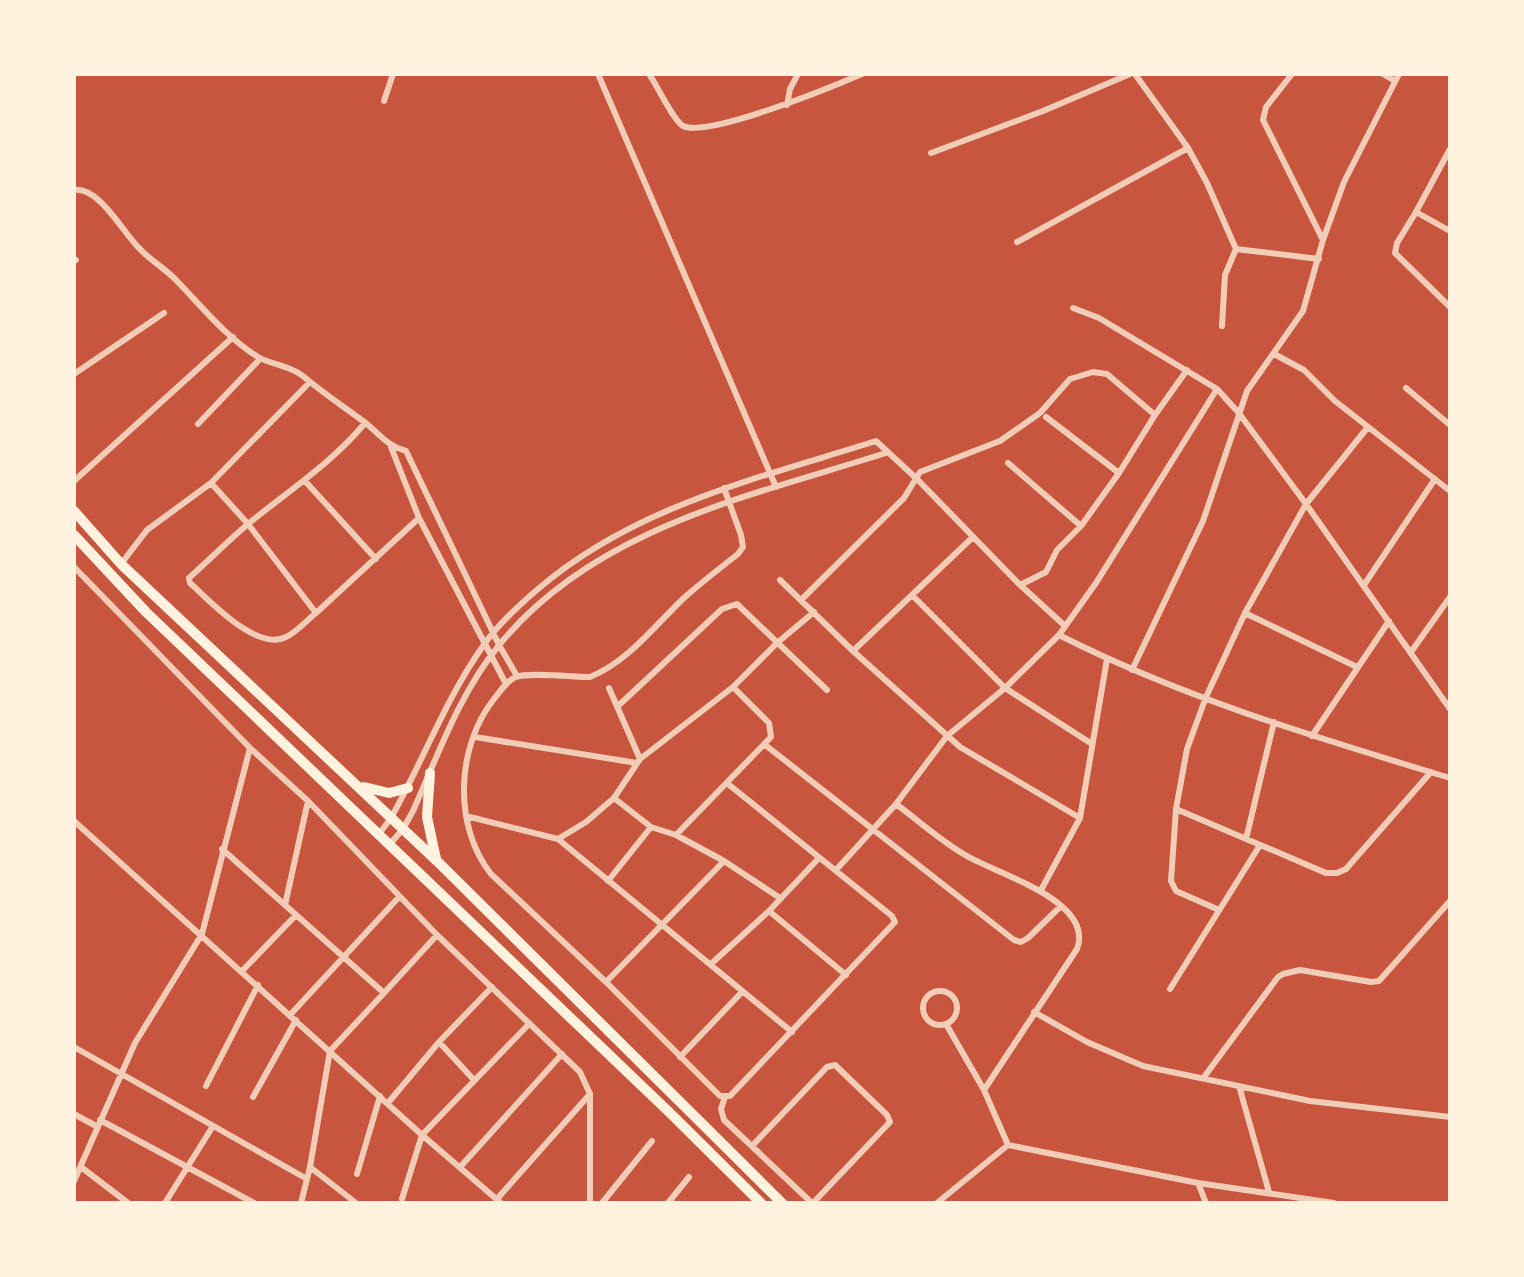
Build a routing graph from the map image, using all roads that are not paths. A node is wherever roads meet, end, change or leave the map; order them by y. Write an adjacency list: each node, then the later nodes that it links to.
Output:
1 (393, 74): 10 (street)
2 (598, 74): 45 (street)
3 (649, 74): 11 (street)
4 (798, 74): 11 (street)
5 (862, 74): 11 (street)
6 (1132, 74): 12 (street); 14 (street)
7 (1292, 74): 18 (street)
8 (1383, 74): 9 (street)
9 (1397, 77): 18 (street)
10 (384, 101)
11 (787, 105)
12 (1188, 148): 19 (street); 20 (street)
13 (1450, 149): 16 (street)
14 (931, 153)
15 (74, 190): 26 (street)
16 (1416, 212): 17 (street); 22 (street)
17 (1450, 231)
18 (1323, 240): 21 (street)
19 (1017, 242)
20 (1236, 249): 21 (street); 25 (street)
21 (1319, 259): 27 (street)
22 (1450, 307)
23 (1073, 308): 29 (street)
24 (164, 313): 30 (street)
25 (1222, 326)
26 (233, 337): 28 (street); 48 (street)
27 (1274, 354): 34 (street); 40 (street)
28 (260, 359): 31 (street); 38 (street)
29 (1187, 370): 33 (street); 35 (street)
30 (74, 374)
31 (309, 383): 37 (street); 50 (street)
32 (1406, 388): 39 (street)
33 (1217, 389): 34 (street); 75 (street)
34 (1238, 412): 55 (street); 86 (street)
35 (1155, 415): 44 (street); 46 (street)
36 (1046, 417): 44 (street)
37 (365, 423): 41 (street); 49 (street)
38 (198, 424)
39 (1450, 425)
40 (1368, 427): 47 (street); 55 (street)
41 (391, 447): 57 (street); 76 (street)
42 (886, 453): 45 (street); 46 (street); 51 (street)
43 (1008, 463): 59 (street)
44 (1119, 473): 59 (street)
45 (771, 474): 51 (street); 52 (street)
46 (917, 479): 61 (street); 70 (street)
47 (1435, 479): 53 (street); 67 (street)
48 (74, 481)
49 (305, 481): 58 (street); 62 (street)
50 (211, 483): 58 (street); 63 (street)
51 (776, 487): 54 (street)
52 (724, 488): 54 (street); 76 (street)
53 (1450, 491)
54 (729, 502): 80 (street); 87 (street)
55 (1306, 504): 67 (street); 73 (street)
56 (74, 511): 63 (highway)
57 (419, 518): 62 (street); 78 (street)
58 (248, 524): 72 (street); 72 (street)
59 (1081, 526): 66 (street)
60 (74, 535): 121 (highway)
61 (973, 537): 66 (street); 68 (street)
62 (376, 559): 72 (street)
63 (121, 564): 107 (highway)
64 (74, 567): 102 (street)
65 (780, 580): 70 (street)
66 (1020, 585): 75 (street)
67 (1364, 585): 74 (street)
68 (912, 595): 81 (street); 91 (street)
69 (1450, 597): 82 (street)
70 (801, 600): 71 (street)
71 (814, 612): 79 (street); 81 (street)
72 (316, 613)
73 (1245, 613): 85 (street); 93 (street)
74 (1389, 621): 82 (street); 85 (street)
75 (1065, 626): 77 (street)
76 (493, 633): 78 (street); 80 (street)
77 (1059, 635): 84 (street); 91 (street)
78 (485, 643): 83 (street); 109 (street)
79 (777, 643): 89 (street); 92 (street); 94 (street)
80 (499, 645): 83 (street); 87 (street)
81 (853, 651): 97 (street)
82 (1411, 652): 95 (street)
83 (491, 657): 88 (street); 105 (street)
84 (1107, 659): 86 (street); 101 (street)
85 (1357, 667): 98 (street)
86 (1132, 670): 93 (street)
87 (517, 676): 88 (street)
88 (506, 684): 99 (street)
89 (733, 687): 100 (street); 103 (street)
90 (609, 688): 94 (street)
91 (1005, 688): 97 (street); 101 (street)
92 (827, 690)
93 (1206, 697): 96 (street); 113 (street)
94 (618, 706): 103 (street)
95 (1450, 709)
96 (1274, 722): 98 (street); 124 (street)
97 (947, 736): 112 (street); 116 (street)
98 (1312, 736): 104 (street)
99 (475, 737): 103 (street); 114 (street)
100 (764, 744): 108 (street); 120 (street)
101 (1092, 744): 116 (street)
102 (250, 748): 111 (street); 127 (street)
103 (638, 761): 110 (street)
104 (1431, 772): 106 (street); 126 (street)
105 (430, 773): 119 (street); 129 (highway)
106 (1450, 778)
107 (353, 781): 109 (highway); 115 (highway)
108 (728, 784): 122 (street); 128 (street)
109 (408, 788): 115 (street)
110 (614, 798): 118 (street); 123 (street)
111 (308, 801): 134 (street); 137 (street)
112 (896, 804): 120 (street); 133 (street)
113 (1176, 809): 124 (street); 139 (street)
114 (466, 816): 123 (street); 149 (street)
115 (391, 818): 119 (highway); 121 (street)
116 (1080, 818): 133 (street)
117 (74, 821): 143 (street)
118 (651, 827): 122 (street); 132 (street)
119 (403, 829): 125 (street); 129 (highway)
120 (874, 829): 131 (street); 138 (street)
121 (379, 834): 125 (highway)
122 (676, 835): 130 (street)
123 (558, 839): 132 (street)
124 (1246, 839): 126 (street)
125 (390, 844): 204 (highway)
126 (1260, 845): 139 (street)
127 (222, 849): 137 (street); 143 (street)
128 (818, 859): 131 (street); 135 (street)
129 (437, 861): 205 (highway)
130 (724, 861): 135 (street); 142 (street)
131 (836, 870): 148 (street)
132 (608, 881): 142 (street)
133 (1041, 890): 138 (street)
134 (399, 897): 144 (street); 145 (street)
135 (780, 898): 140 (street)
136 (1450, 901): 166 (street)
137 (285, 905): 141 (street)
138 (1061, 906): 155 (street)
139 (1219, 910): 152 (street)
140 (769, 911): 146 (street); 148 (street)
141 (296, 915): 145 (street); 147 (street)
142 (661, 925): 146 (street); 149 (street)
143 (202, 934): 147 (street); 165 (street)
144 (437, 935): 151 (street); 154 (street)
145 (344, 959): 154 (street); 156 (street)
146 (711, 964): 153 (street)
147 (242, 971): 150 (street)
148 (846, 975): 159 (street)
149 (606, 982): 164 (street)
150 (258, 985): 156 (street); 168 (street)
151 (492, 987): 158 (street); 160 (street)
152 (1170, 989)
153 (742, 992): 159 (street); 164 (street)
154 (384, 993): 162 (street)
155 (1034, 1012): 166 (street); 170 (street)
156 (293, 1018): 162 (street); 173 (street)
157 (946, 1024): 157 (street); 170 (street)
158 (528, 1025): 163 (street); 167 (street)
159 (792, 1032): 174 (street)
160 (439, 1042): 167 (street); 175 (street)
161 (74, 1047): 165 (street)
162 (330, 1051): 172 (street); 187 (street)
163 (562, 1054): 171 (street); 185 (street)
164 (680, 1057): 174 (street)
165 (120, 1075): 178 (street); 179 (street)
166 (1204, 1077): 169 (street)
167 (474, 1080): 180 (street)
168 (206, 1086)
169 (1239, 1086): 177 (street); 193 (street)
170 (984, 1090): 182 (street)
171 (590, 1094): 195 (street); 201 (street)
172 (380, 1096): 175 (street); 188 (street)
173 (253, 1097)
174 (725, 1097): 183 (street)
175 (388, 1103): 180 (street)
176 (74, 1114): 178 (street)
177 (1450, 1117)
178 (99, 1123): 184 (street); 186 (street)
179 (213, 1126): 184 (street); 190 (street)
180 (422, 1135): 185 (street); 194 (street)
181 (652, 1141): 202 (street)
182 (1008, 1145): 192 (street); 207 (street)
183 (752, 1146): 206 (street); 206 (street)
184 (187, 1166): 197 (street); 198 (street)
185 (461, 1166): 195 (street)
186 (81, 1167): 191 (street); 196 (street)
187 (310, 1167): 190 (street); 200 (street)
188 (357, 1174)
189 (689, 1177): 203 (street)
190 (307, 1179): 199 (street)
191 (74, 1181)
192 (1198, 1183): 193 (street); 208 (street)
193 (1269, 1192): 209 (street)
194 (402, 1199)
195 (499, 1201)
196 (128, 1203)
197 (165, 1203)
198 (254, 1203)
199 (301, 1203)
200 (356, 1203)
201 (590, 1203)
202 (602, 1203)
203 (668, 1203)
204 (761, 1203)
205 (782, 1203)
206 (813, 1203)
207 (937, 1203)
208 (1206, 1203)
209 (1334, 1203)

